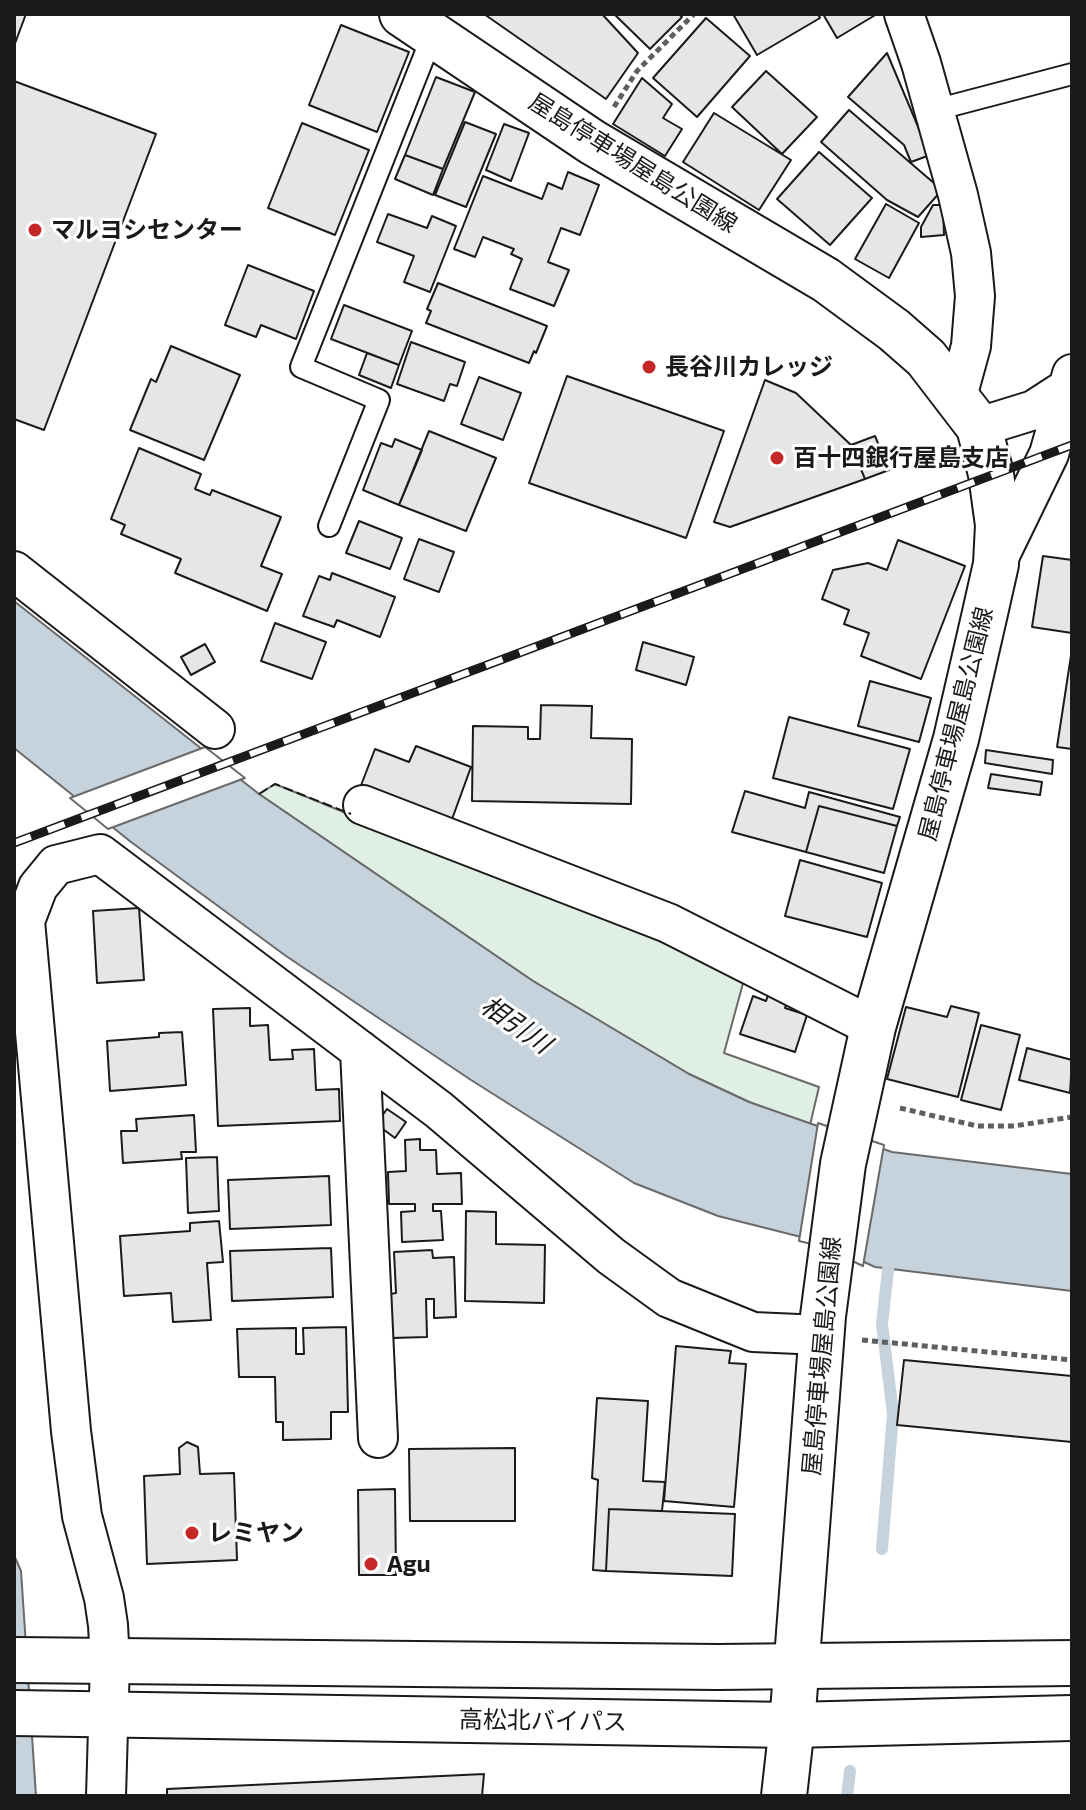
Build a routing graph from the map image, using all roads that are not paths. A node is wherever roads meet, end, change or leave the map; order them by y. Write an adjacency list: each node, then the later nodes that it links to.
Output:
1 (904, 14): 4 (street)
2 (418, 24): 6 (main road, 屋島停車場屋島公園線); 7 (lane)
3 (1072, 74): 4 (lane)
4 (935, 110): 6 (street)
5 (1070, 381): 6 (street); 8 (street)
6 (968, 412): 8 (main road, 屋島停車場屋島公園線)
7 (329, 526)
8 (996, 564): 12 (main road, 屋島停車場屋島公園線)
9 (14, 571): 10 (street)
10 (215, 729)
11 (363, 805): 12 (street)
12 (873, 1027): 14 (main road, 屋島停車場屋島公園線)
13 (360, 1050): 14 (street); 15 (street); 17 (street)
14 (822, 1326): 19 (main road, 屋島停車場屋島公園線)
15 (378, 1438)
16 (14, 1660): 17 (main road)
17 (100, 1662): 19 (main road); 21 (street)
18 (1072, 1663): 19 (main road)
19 (796, 1665): 23 (main road, 屋島停車場屋島公園線)
20 (14, 1713): 21 (main road, 高松北バイパス)
21 (99, 1714): 23 (main road, 高松北バイパス); 24 (street)
22 (1072, 1718): 23 (main road, 高松北バイパス)
23 (792, 1725): 25 (main road, 屋島停車場屋島公園線)
24 (106, 1796)
25 (784, 1796)

